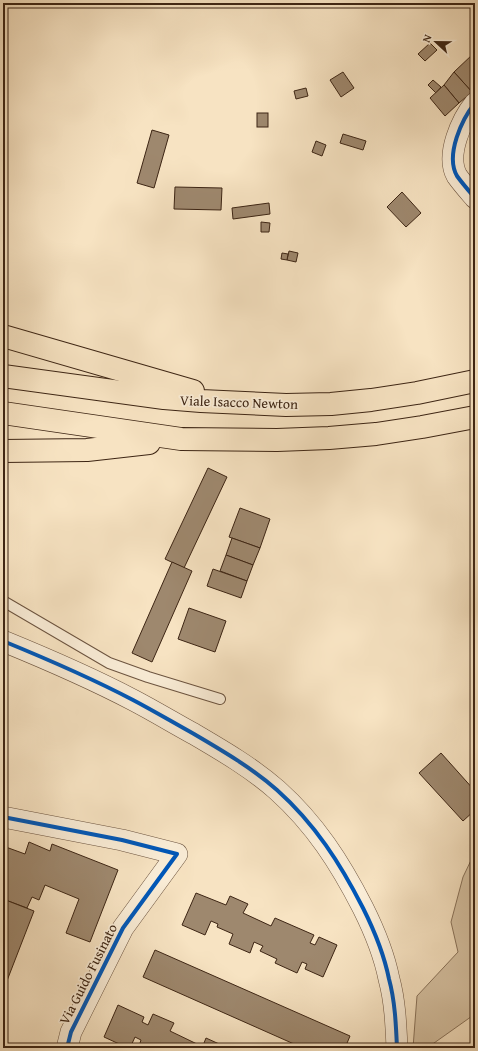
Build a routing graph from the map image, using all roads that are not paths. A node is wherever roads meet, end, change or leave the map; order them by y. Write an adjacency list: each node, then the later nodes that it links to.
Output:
1 (475, 102): 2 (street)
2 (475, 198)
3 (3, 336): 6 (highway)
4 (3, 376): 6 (highway, Viale Isacco Newton)
5 (475, 380): 6 (highway, Viale Isacco Newton)
6 (235, 403)
7 (3, 413): 9 (highway)
8 (475, 417): 9 (highway)
9 (181, 440): 10 (highway)
10 (3, 451)
11 (3, 601): 13 (lane)
12 (3, 641): 16 (street)
13 (220, 699)
14 (3, 817): 15 (street, Via Guido Fusinato)
15 (67, 1048)
16 (397, 1048)

